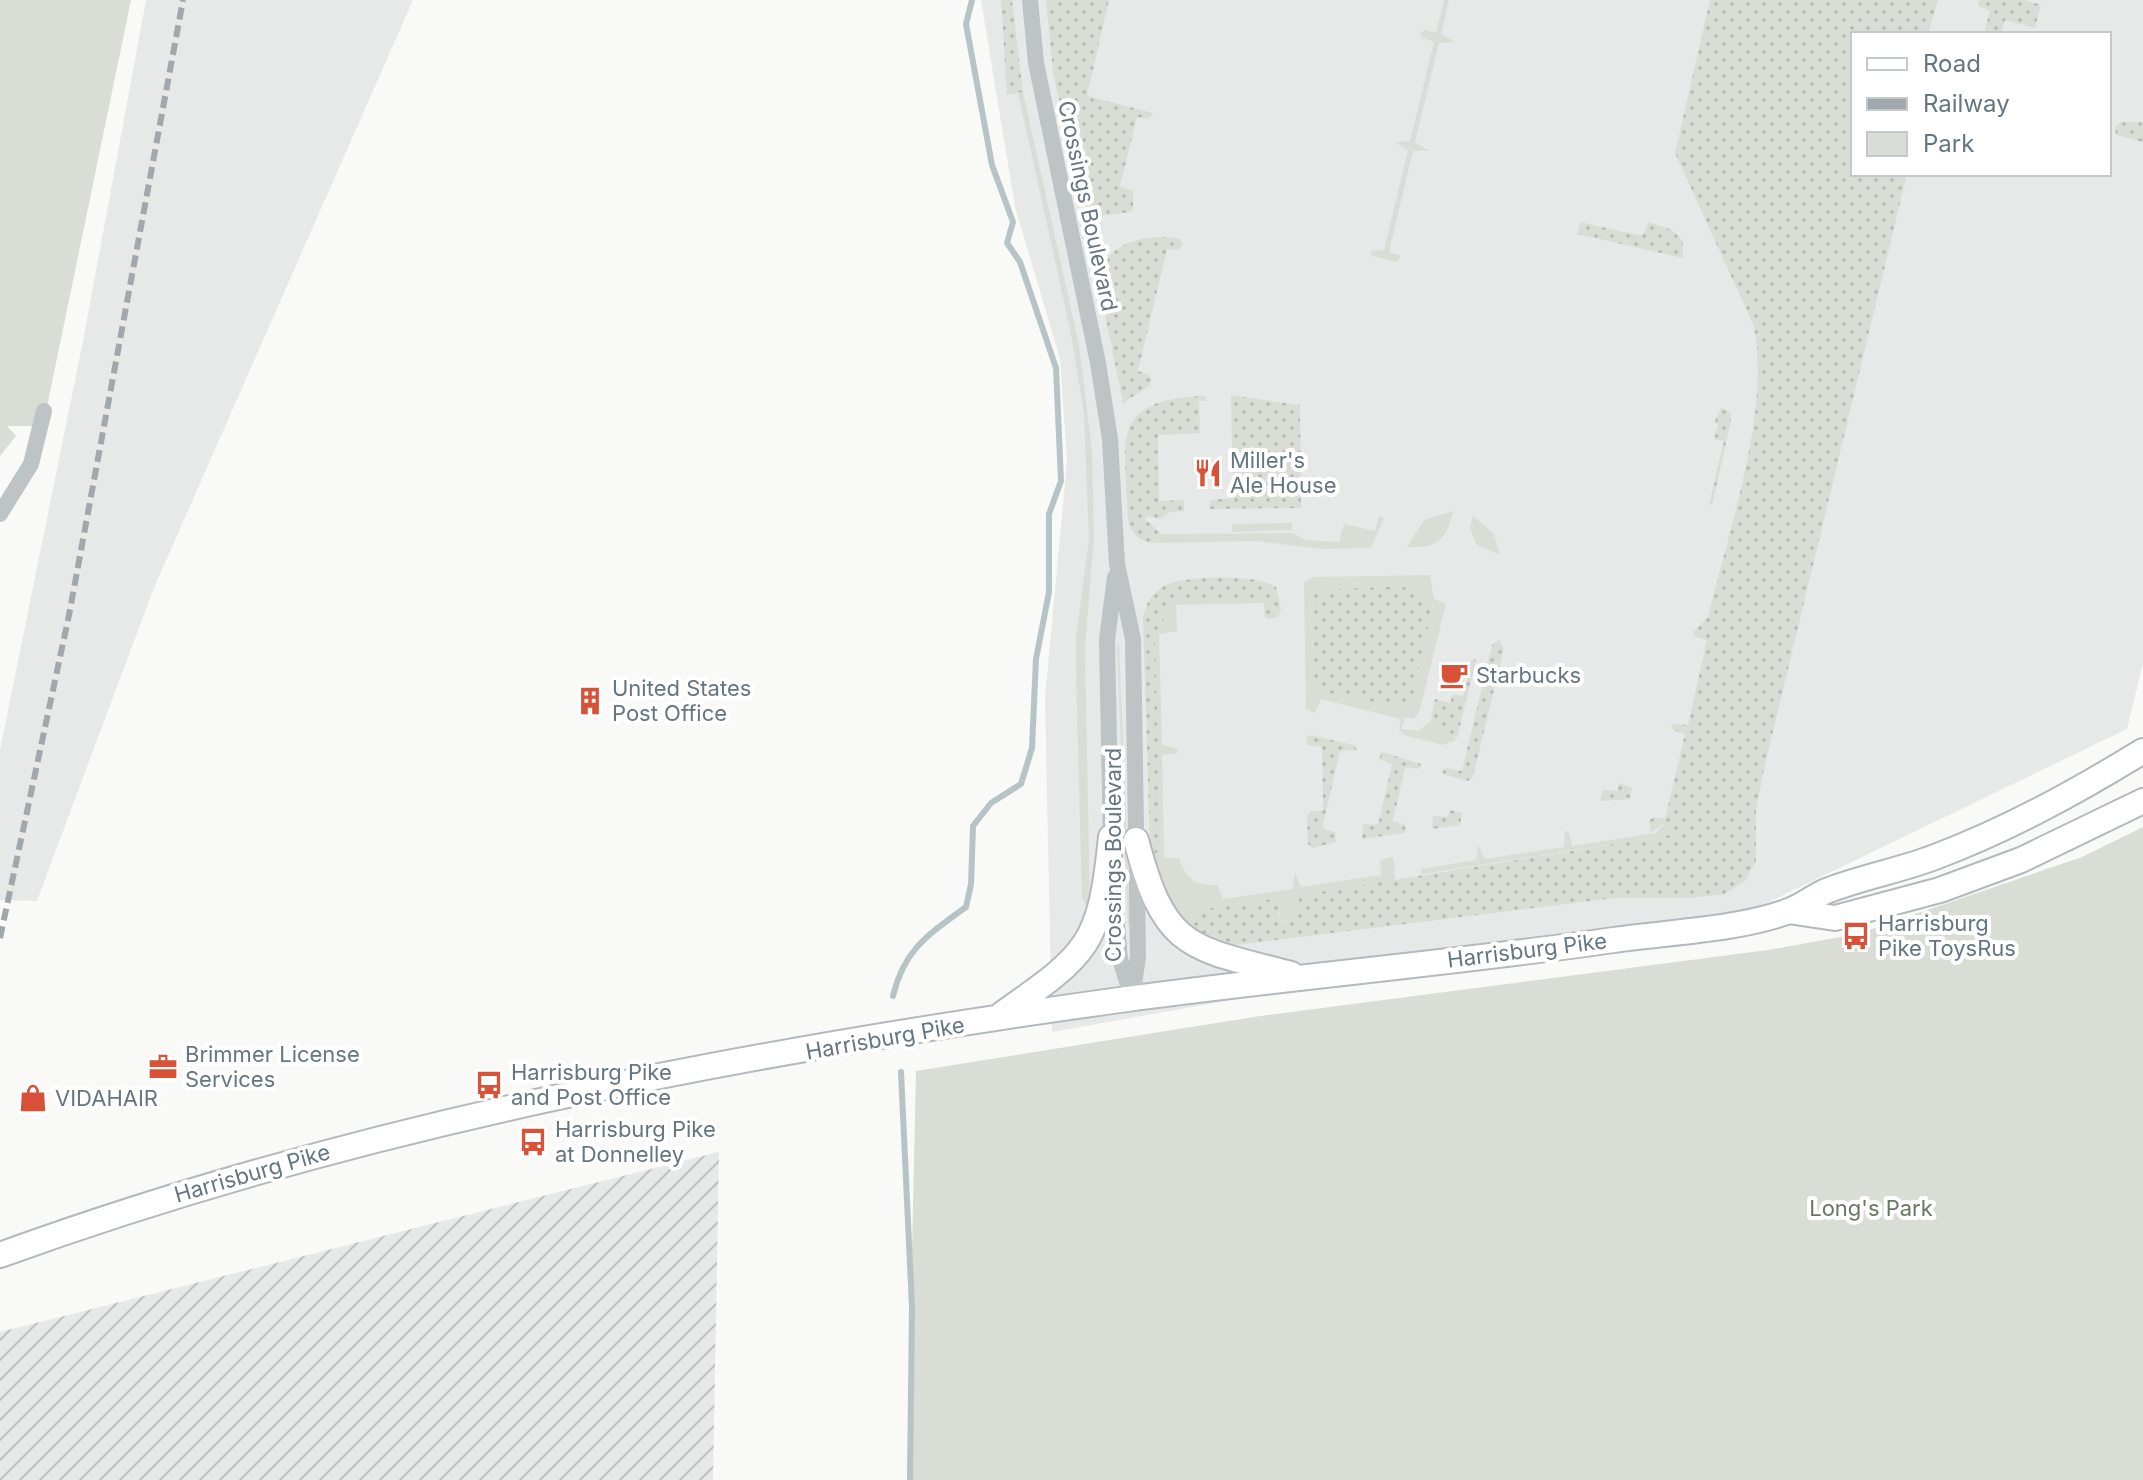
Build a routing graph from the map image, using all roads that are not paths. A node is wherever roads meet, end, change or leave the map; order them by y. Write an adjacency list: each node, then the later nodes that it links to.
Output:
1 (1030, 0): 4 (street, Crossings Boulevard)
2 (44, 411): 3 (street)
3 (0, 514)
4 (1117, 564): 7 (street, Crossings Boulevard); 8 (street, Crossings Boulevard)
5 (2143, 751): 9 (main road, Harrisburg Pike)
6 (2143, 801): 9 (main road, Harrisburg Pike)
7 (1111, 837): 11 (street, Crossings Boulevard); 12 (main road)
8 (1136, 840): 10 (main road); 11 (street, Crossings Boulevard)
9 (1788, 911): 10 (main road, Harrisburg Pike)
10 (1305, 978): 11 (main road, Harrisburg Pike)
11 (1132, 998): 12 (main road, Harrisburg Pike)
12 (996, 1018): 13 (main road, Harrisburg Pike)
13 (0, 1255)

